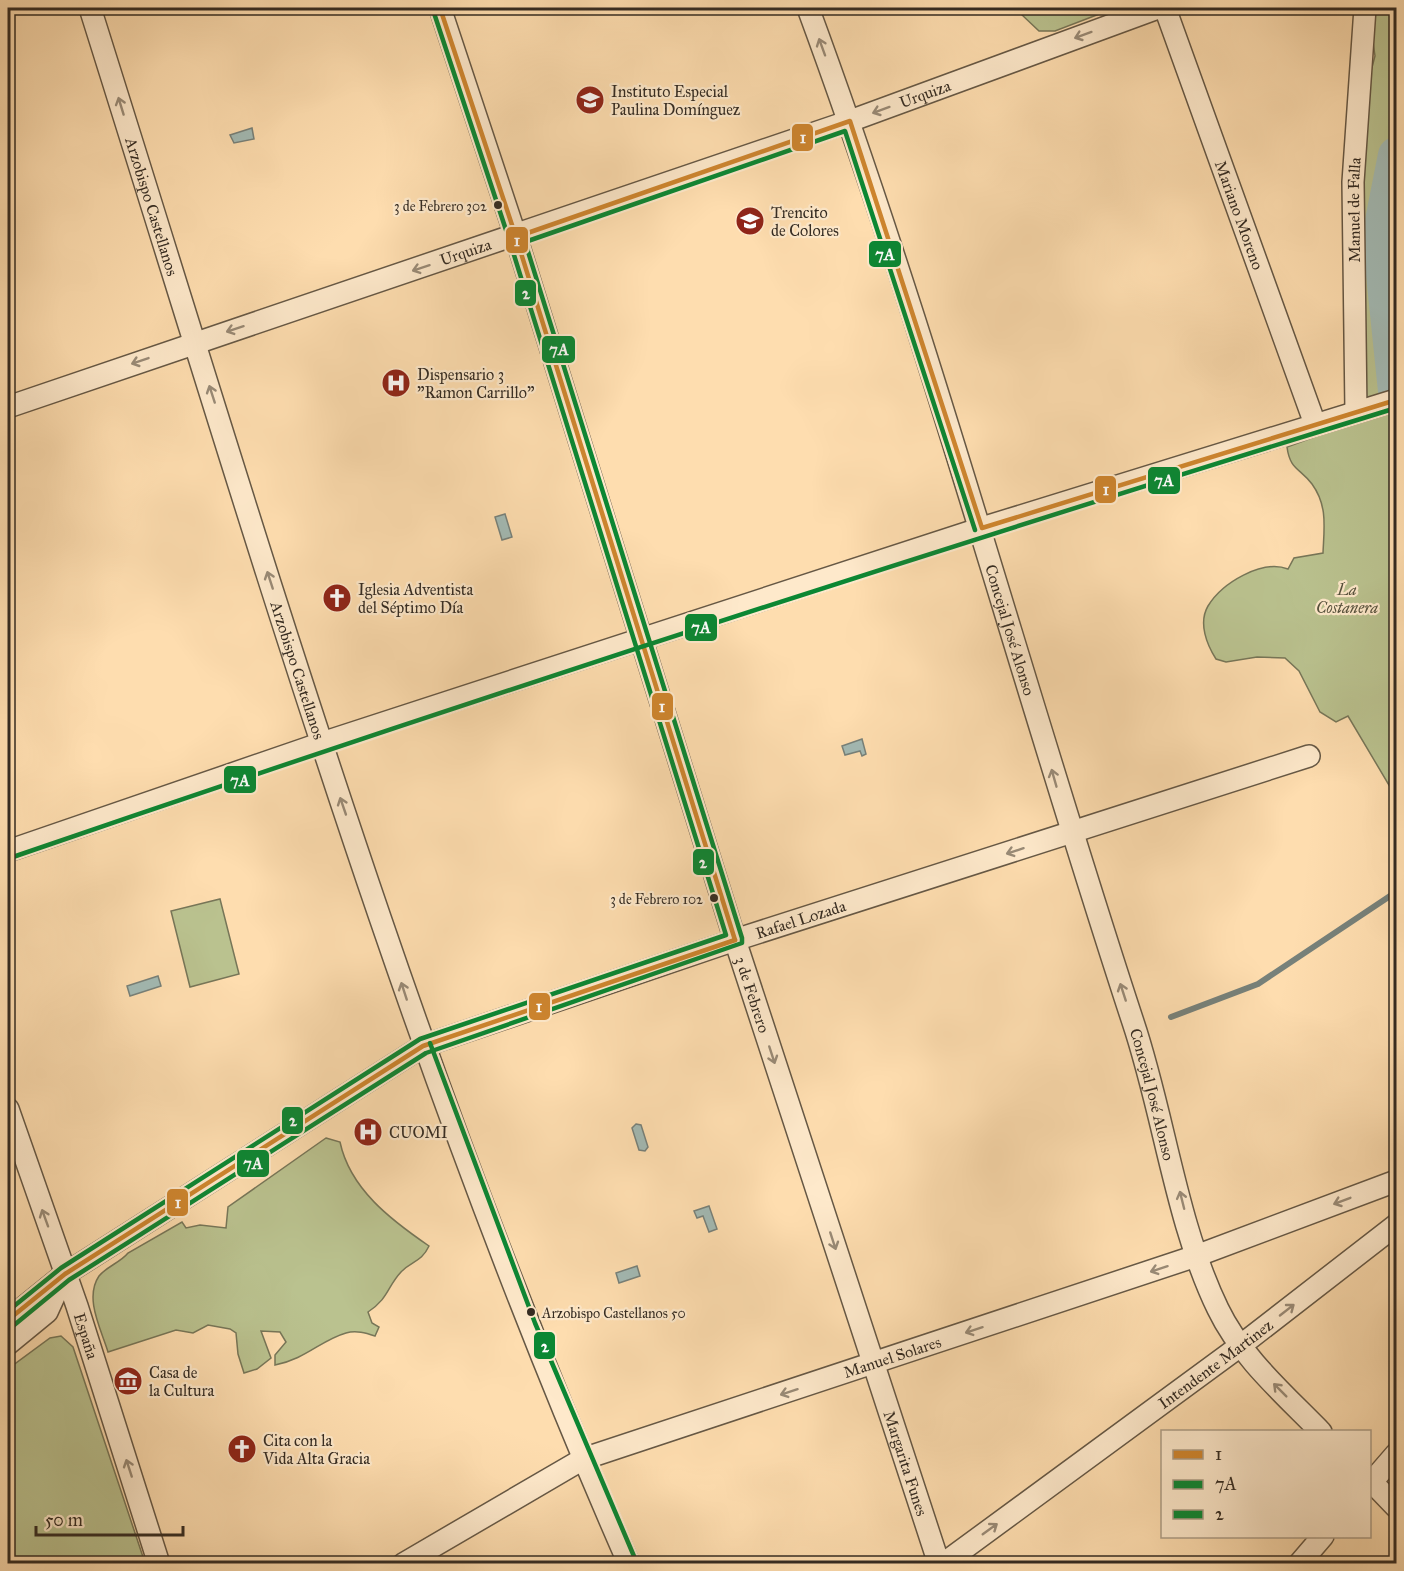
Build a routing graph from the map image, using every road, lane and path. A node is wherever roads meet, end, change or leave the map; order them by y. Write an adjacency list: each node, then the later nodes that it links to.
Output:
1 (90, 8): 9 (street, Arzobispo Castellanos, one-way to 1)
2 (440, 8): 8 (street, 3 de Febrero)
3 (808, 8): 7 (street, Concejal José Alonso, one-way to 3)
4 (1158, 8): 7 (street, Urquiza, one-way to 7)
5 (1165, 8): 13 (street, Mariano Moreno)
6 (1365, 8): 12 (street, Manuel de Falla)
7 (850, 121): 8 (street, Urquiza); 14 (street, Concejal José Alonso)
8 (516, 237): 9 (street, Urquiza, one-way to 9); 15 (street, 3 de Febrero)
9 (195, 342): 11 (street, Urquiza, one-way to 11); 16 (street, Arzobispo Castellanos, one-way to 9)
10 (1396, 400): 12 (street)
11 (8, 407)
12 (1361, 411): 13 (street)
13 (1315, 424): 14 (street)
14 (981, 528): 15 (street); 18 (street, Concejal José Alonso, one-way to 14)
15 (641, 639): 16 (street); 20 (street, 3 de Febrero)
16 (322, 743): 19 (street); 21 (street, Arzobispo Castellanos, one-way to 16)
17 (1309, 756): 18 (street, Rafael Lozada)
18 (1071, 834): 20 (street, Rafael Lozada, one-way to 20); 25 (street, Concejal José Alonso, one-way to 18)
19 (8, 851)
20 (735, 940): 21 (street, Rafael Lozada); 30 (street, 3 de Febrero, one-way to 30)
21 (423, 1046): 26 (street, Rafael Lozada); 33 (street, Arzobispo Castellanos)
22 (8, 1110): 26 (street, España, one-way to 22)
23 (1396, 1181): 25 (street, Manuel Solares, one-way to 25)
24 (1396, 1225): 29 (street, Intendente Martinez, one-way to 24)
25 (1196, 1256): 29 (street, Concejal José Alonso); 30 (street, Manuel Solares, one-way to 30)
26 (65, 1274): 27 (street, Rafael Lozada); 28 (street); 38 (street, España, one-way to 26)
27 (8, 1320)
28 (8, 1344)
29 (1240, 1346): 31 (street, Concejal José Alonso, one-way to 29); 41 (street, Intendente Martinez, one-way to 29)
30 (874, 1364): 33 (street, Manuel Solares, one-way to 33); 41 (street, Margarita Funes)
31 (1320, 1430)
32 (1396, 1454): 34 (street)
33 (583, 1459): 39 (street, Manuel Solares); 40 (street, Arzobispo Castellanos)
34 (1371, 1481)
35 (1371, 1483): 36 (street)
36 (1396, 1507)
37 (1321, 1538): 42 (street)
38 (159, 1563)
39 (403, 1563)
40 (629, 1563)
41 (941, 1563)
42 (1299, 1563)

